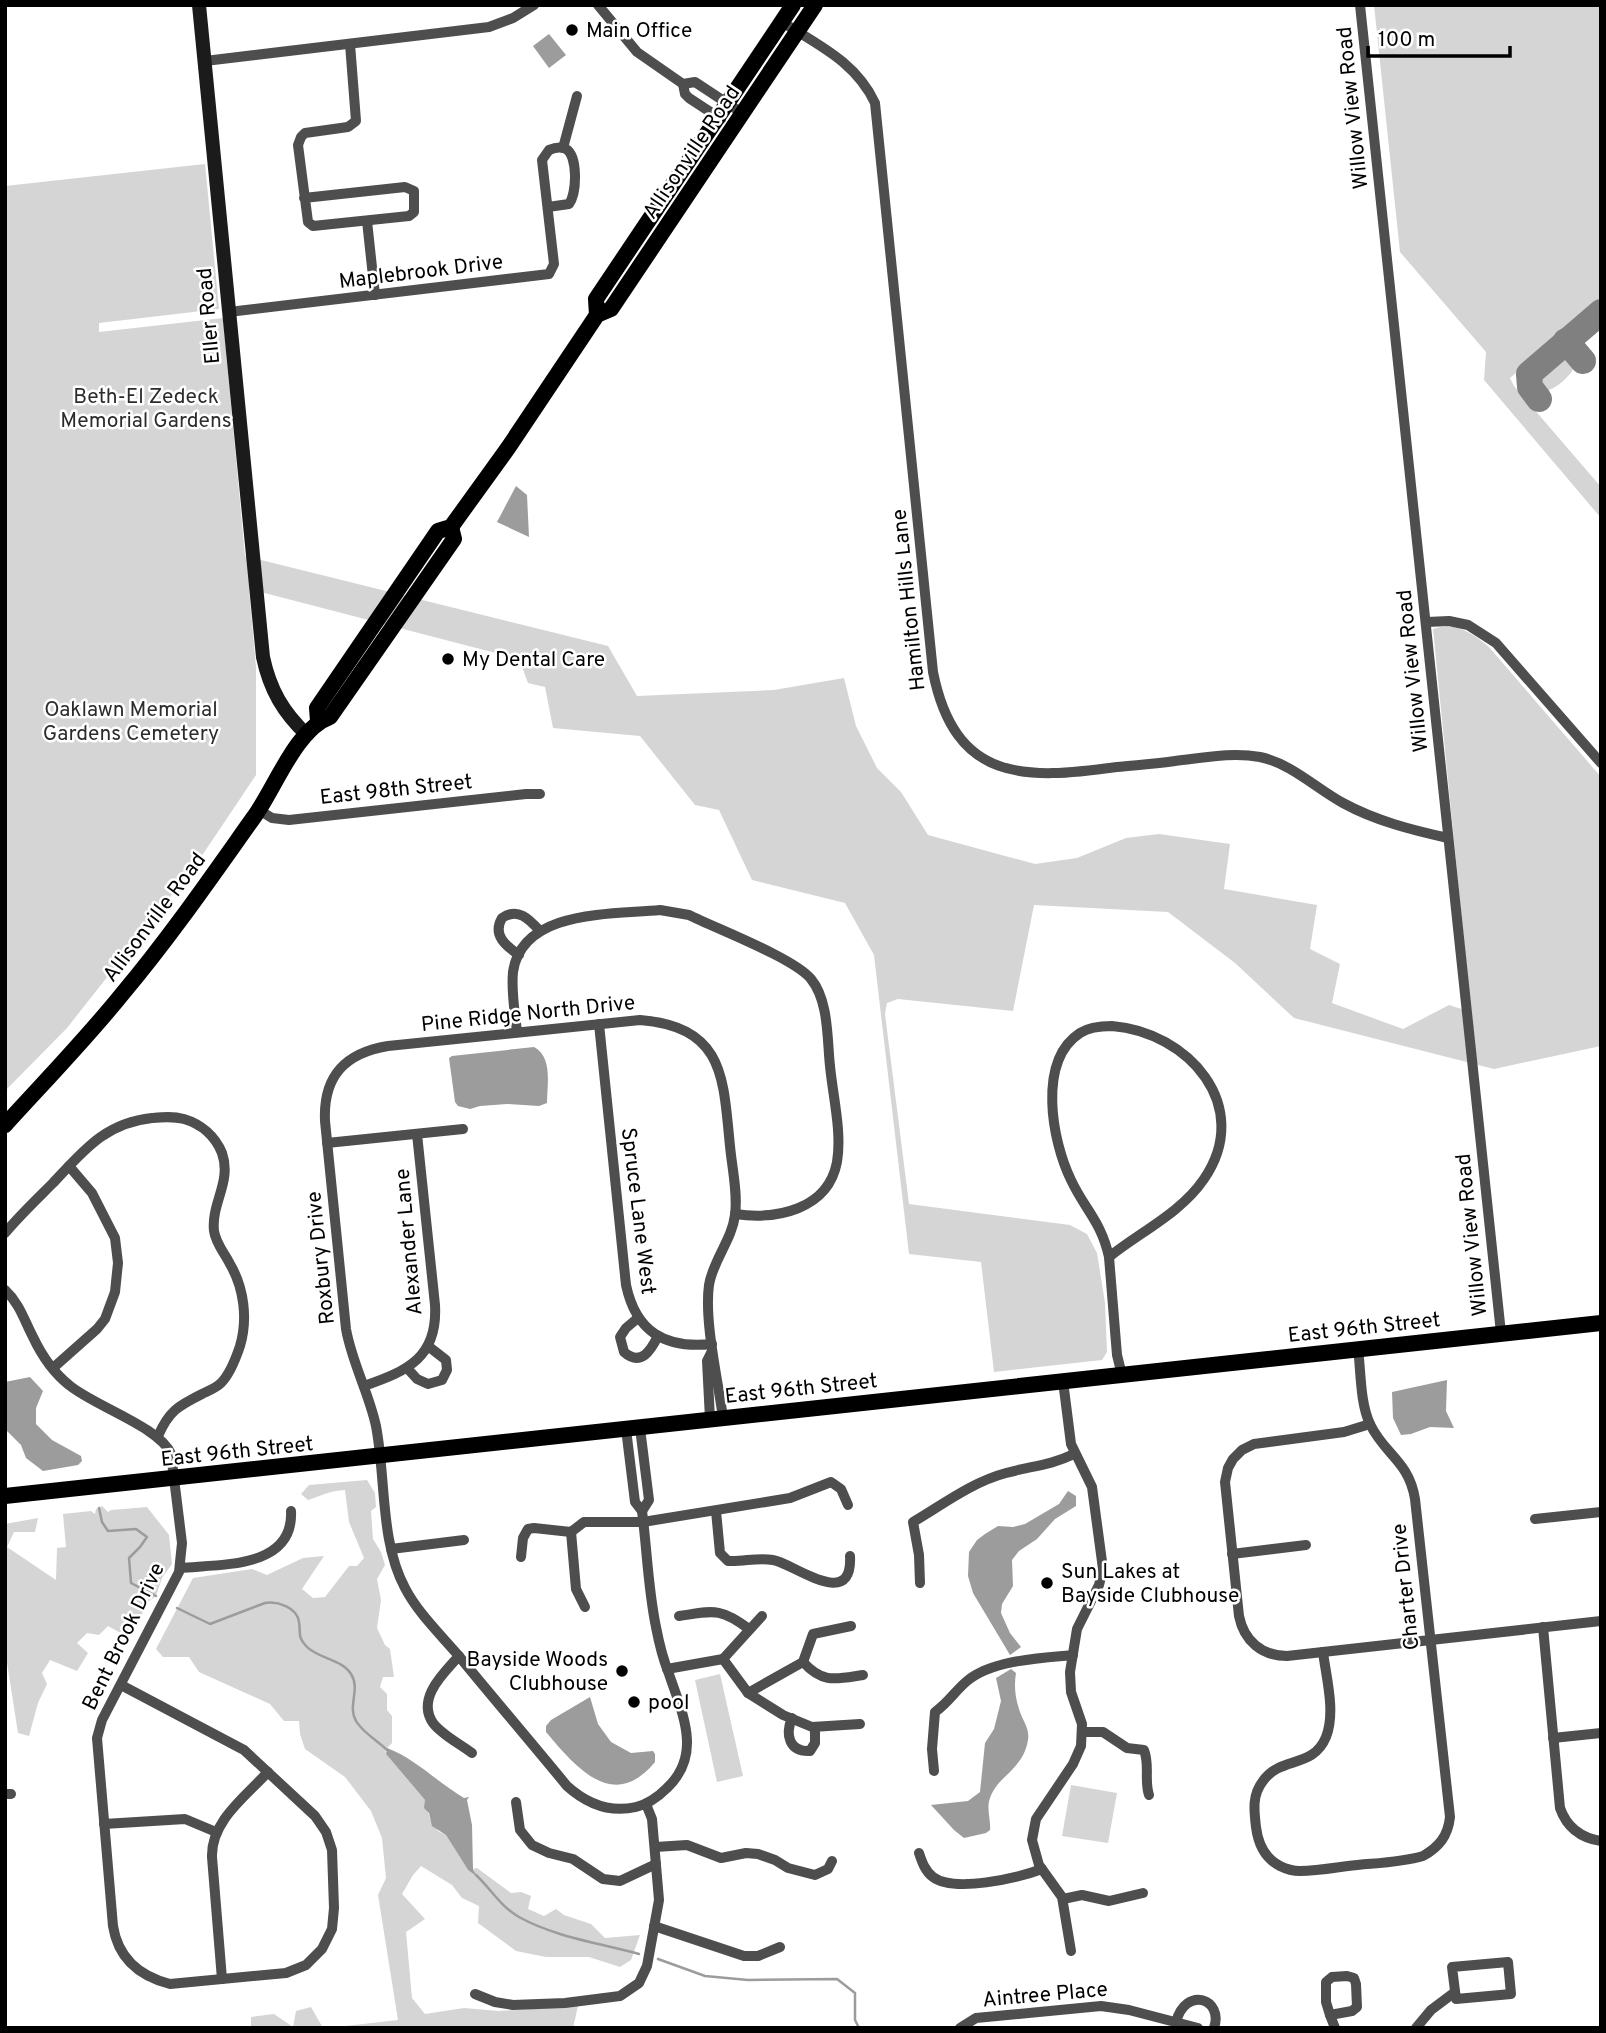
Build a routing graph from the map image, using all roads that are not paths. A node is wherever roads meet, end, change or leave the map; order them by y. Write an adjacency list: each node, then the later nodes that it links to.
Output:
1 (199, 5): 10 (street, Eller Road)
2 (534, 5): 9 (street)
3 (598, 5): 11 (street)
4 (793, 5): 7 (main road, Allisonville Road)
5 (815, 5): 8 (main road, Allisonville Road)
6 (1360, 5): 23 (street, Willow View Road)
7 (782, 22): 8 (street, Hamilton Hills Lane); 13 (main road, Allisonville Road)
8 (797, 32): 15 (main road, Allisonville Road); 28 (street, Hamilton Hills Lane)
9 (350, 44): 10 (street); 17 (street)
10 (205, 61): 21 (street, Eller Road)
11 (683, 84): 13 (street); 14 (street)
12 (577, 96): 16 (street, Maplebrook Drive)
13 (728, 103): 14 (main road, Allisonville Road); 15 (street)
14 (719, 117): 15 (street); 22 (main road, Allisonville Road)
15 (738, 120): 22 (main road, Allisonville Road)
16 (563, 148): 18 (street, Maplebrook Drive); 18 (street)
17 (304, 198): 19 (street); 19 (street)
18 (548, 207): 20 (street, Maplebrook Drive)
19 (367, 221): 20 (street)
20 (375, 295): 21 (street, Maplebrook Drive)
21 (229, 312): 24 (street, Eller Road)
22 (597, 314): 24 (main road, Allisonville Road)
23 (1427, 622): 25 (street); 28 (street, Willow View Road)
24 (307, 735): 27 (main road, Allisonville Road)
25 (1601, 763)
26 (540, 794): 27 (street, East 98th Street)
27 (259, 810): 34 (main road, Allisonville Road)
28 (1448, 838): 45 (street, Willow View Road)
29 (540, 931): 30 (street); 30 (street); 39 (street)
30 (519, 955): 32 (street)
31 (599, 1024): 32 (street, Pine Ridge North Drive); 39 (street, Pine Ridge North Drive); 43 (street, Spruce Lane West)
32 (517, 1032): 33 (street, Pine Ridge North Drive)
33 (349, 1060): 37 (street, Roxbury Drive)
34 (5, 1125)
35 (463, 1129): 36 (street)
36 (417, 1134): 37 (street); 47 (street, Alexander Lane)
37 (327, 1143): 54 (street, Roxbury Drive)
38 (69, 1166): 40 (street); 50 (street); 58 (street)
39 (735, 1214): 48 (street)
40 (5, 1233)
41 (1109, 1257): 41 (street); 52 (street)
42 (5, 1290): 50 (street)
43 (638, 1318): 46 (street, Spruce Lane West); 46 (street)
44 (1601, 1322): 45 (main road, East 96th Street)
45 (1501, 1334): 49 (main road, East 96th Street)
46 (658, 1336): 48 (street, Spruce Lane West)
47 (428, 1346): 51 (street); 51 (street)
48 (712, 1347): 55 (street)
49 (1358, 1348): 52 (main road, East 96th Street); 56 (street, Charter Drive)
50 (53, 1368): 58 (street)
51 (407, 1368): 54 (street)
52 (1122, 1375): 53 (main road, East 96th Street)
53 (1063, 1381): 55 (main road, East 96th Street); 59 (street)
54 (364, 1386): 60 (street, Roxbury Drive)
55 (717, 1418): 57 (main road, East 96th Street)
56 (1370, 1424): 73 (street); 85 (street, Charter Drive)
57 (633, 1428): 60 (main road, East 96th Street); 67 (street)
58 (158, 1436): 61 (street, Bent Brook Drive)
59 (1074, 1454): 77 (street); 87 (street)
60 (381, 1456): 61 (main road, East 96th Street); 72 (street, Roxbury Drive)
61 (174, 1479): 62 (main road, East 96th Street); 76 (street, Bent Brook Drive)
62 (5, 1496)
63 (848, 1504): 65 (street)
64 (291, 1511): 76 (street)
65 (716, 1511): 67 (street); 74 (street)
66 (1601, 1512): 68 (street)
67 (643, 1516): 69 (street); 91 (street)
68 (1535, 1519)
69 (571, 1532): 75 (street); 78 (street)
70 (464, 1540): 72 (street)
71 (1306, 1545): 73 (street)
72 (391, 1549): 88 (street, Roxbury Drive)
73 (1232, 1554): 86 (street)
74 (850, 1556)
75 (521, 1557)
76 (180, 1568): 93 (street, Bent Brook Drive)
77 (920, 1583)
78 (585, 1607)
79 (679, 1616): 84 (street)
80 (762, 1616): 84 (street)
81 (1601, 1621): 83 (street)
82 (851, 1626): 90 (street)
83 (1543, 1627): 85 (street); 100 (street)
84 (749, 1629): 89 (street)
85 (1431, 1640): 86 (street); 86 (street, Charter Drive)
86 (1323, 1651)
87 (1073, 1655): 98 (street); 102 (street)
88 (459, 1656): 101 (street); 106 (street, Roxbury Drive)
89 (723, 1659): 91 (street); 94 (street)
90 (803, 1662): 92 (street); 94 (street)
91 (667, 1670): 106 (street)
92 (863, 1675)
93 (121, 1685): 103 (street); 107 (street, Bent Brook Drive)
94 (748, 1693): 95 (street)
95 (792, 1718): 97 (street); 97 (street)
96 (860, 1724): 97 (street)
97 (815, 1727)
98 (1082, 1732): 104 (street); 114 (street)
99 (1601, 1733): 100 (street)
100 (1553, 1738): 109 (street)
101 (472, 1753)
102 (934, 1771)
103 (268, 1772): 108 (street); 120 (street)
104 (1149, 1795)
105 (516, 1802): 113 (street)
106 (646, 1804): 110 (street)
107 (104, 1824): 108 (street); 120 (street, Bent Brook Drive)
108 (216, 1832): 120 (street)
109 (1601, 1841)
110 (655, 1847): 112 (street); 113 (street)
111 (919, 1853): 114 (street)
112 (832, 1861)
113 (656, 1864): 117 (street)
114 (1042, 1869): 116 (street)
115 (1143, 1893): 116 (street)
116 (1063, 1899): 119 (street)
117 (654, 1926): 118 (street); 122 (street)
118 (780, 1947)
119 (1071, 1951)
120 (222, 1979)
121 (1455, 1992): 121 (street); 129 (street)
122 (475, 1994)
123 (1330, 2015): 123 (street); 128 (street)
124 (1176, 2022): 125 (street, Aintree Place); 126 (street, Aintree Place); 127 (street)
125 (960, 2028)
126 (1198, 2028)
127 (1214, 2028)
128 (1335, 2028)
129 (1416, 2028)

